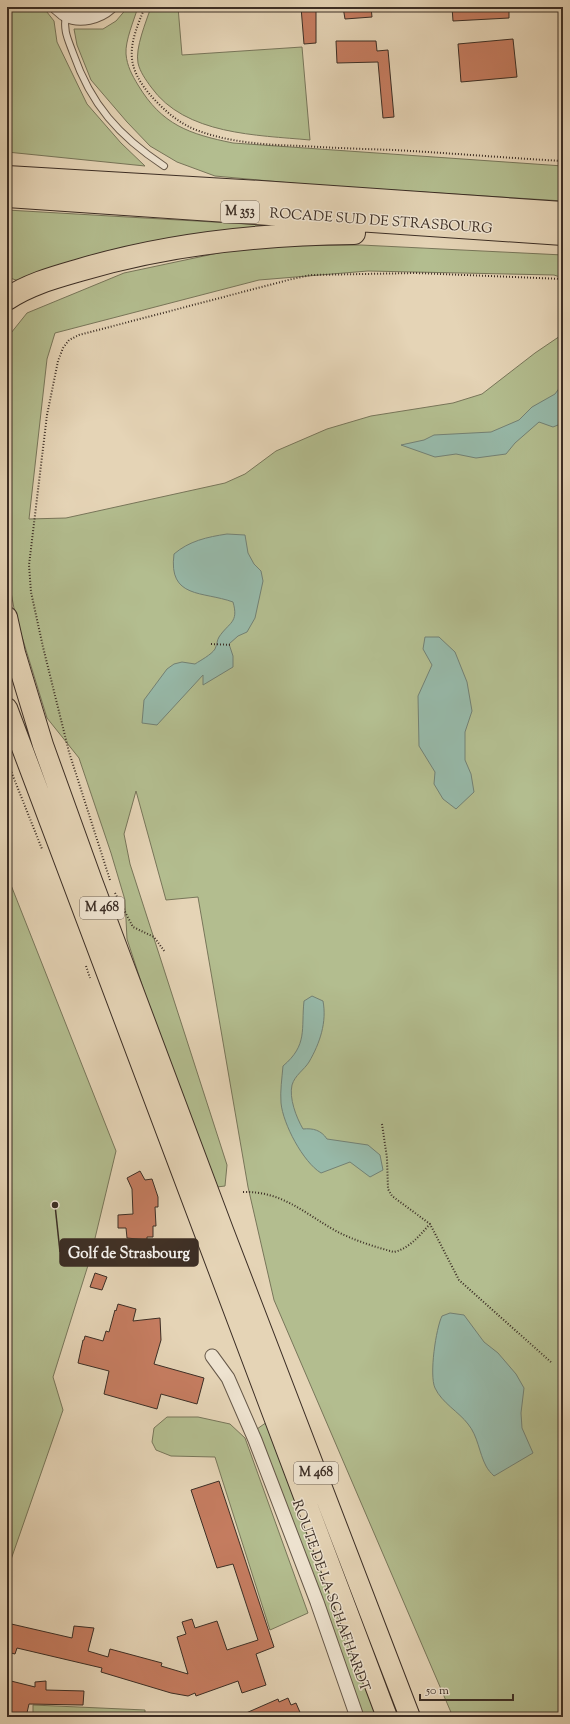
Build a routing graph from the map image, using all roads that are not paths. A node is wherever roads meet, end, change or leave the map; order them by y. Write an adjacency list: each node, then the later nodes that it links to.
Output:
1 (110, 7): 2 (street)
2 (61, 11): 4 (lane)
3 (7, 162): 6 (highway)
4 (164, 166)
5 (7, 177): 6 (highway, ROCADE SUD DE STRASBOURG / M 353)
6 (261, 192): 8 (highway, ROCADE SUD DE STRASBOURG / M 353)
7 (7, 196): 9 (highway, ROCADE SUD DE STRASBOURG / M 353)
8 (563, 213)
9 (474, 229): 10 (highway, ROCADE SUD DE STRASBOURG / M 353); 11 (highway)
10 (563, 234)
11 (7, 299)
12 (7, 617): 17 (main road, M 468)
13 (7, 708): 16 (main road, M 468)
14 (212, 1356): 15 (street, ROUTE DE LA SCHAFHARDT)
15 (357, 1717)
16 (387, 1717)
17 (410, 1717)

